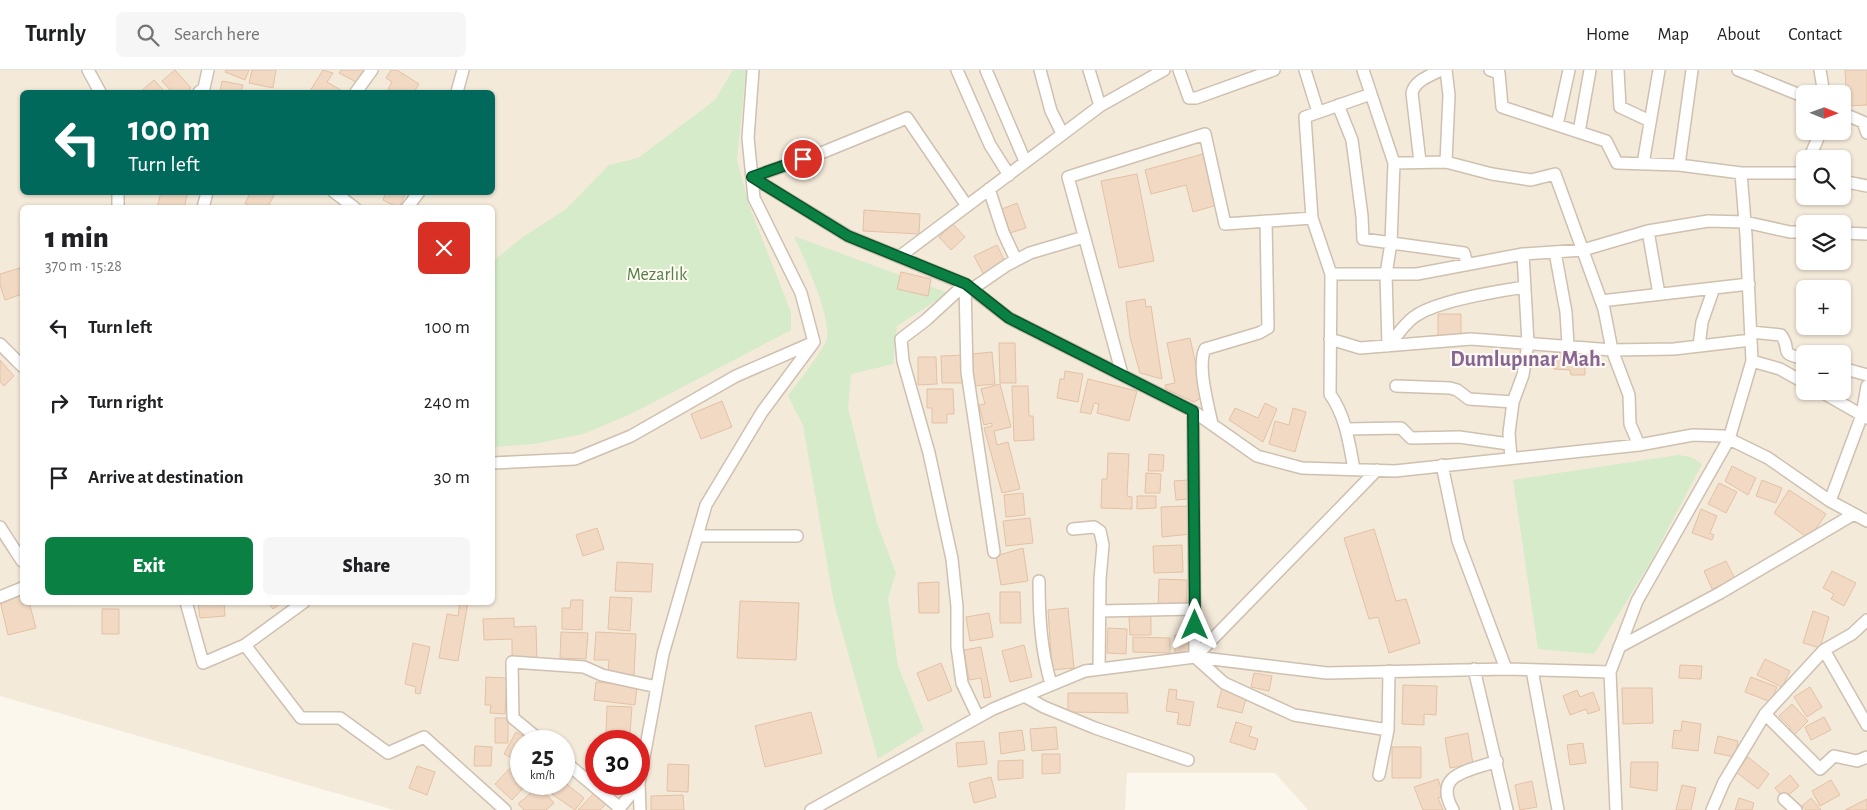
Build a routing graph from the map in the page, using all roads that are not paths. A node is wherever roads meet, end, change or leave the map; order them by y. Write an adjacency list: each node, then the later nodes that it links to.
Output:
1 (88, 70): 28 (street)
2 (208, 70): 29 (street)
3 (372, 70): 30 (street)
4 (463, 70): 31 (street)
5 (754, 70): 52 (street)
6 (957, 70): 51 (street)
7 (986, 70): 43 (street)
8 (1040, 70): 42 (street)
9 (1089, 70): 35 (street)
10 (1179, 70): 25 (street)
11 (1274, 70): 25 (street)
12 (1305, 70): 36 (street)
13 (1364, 70): 33 (street)
14 (1441, 70): 44 (street)
15 (1446, 70): 45 (street)
16 (1490, 70): 39 (street)
17 (1569, 70): 39 (street)
18 (1590, 70): 40 (street)
19 (1618, 70): 38 (street)
20 (1659, 70): 38 (street)
21 (1692, 70): 48 (street)
22 (1738, 70): 26 (street)
23 (1820, 70): 27 (street)
24 (1158, 72): 35 (street)
25 (1249, 74)
26 (1764, 75): 32 (street)
27 (1822, 85)
28 (99, 90)
29 (204, 90)
30 (357, 90)
31 (458, 90)
32 (1796, 92)
33 (1370, 94): 34 (street); 46 (street)
34 (1338, 105): 36 (street); 67 (street)
35 (1100, 106): 42 (street)
36 (1318, 112): 59 (street)
37 (1851, 117): 41 (street)
38 (1650, 121): 47 (street)
39 (1557, 125): 40 (street)
40 (1579, 132): 47 (street)
41 (1867, 133)
42 (1062, 134): 43 (street)
43 (1026, 162): 51 (street)
44 (1420, 162): 45 (street); 46 (street)
45 (1446, 162): 68 (street)
46 (1394, 163): 67 (street)
47 (1643, 164): 48 (street)
48 (1679, 165): 50 (street)
49 (1796, 170): 50 (street)
50 (1741, 173): 61 (street)
51 (1009, 175): 55 (street)
52 (752, 177): 58 (street); 71 (street); 84 (street)
53 (1851, 183): 54 (street)
54 (1867, 186)
55 (989, 190): 58 (street); 72 (street)
56 (338, 195): 57 (street)
57 (351, 205)
58 (967, 206): 71 (street)
59 (1312, 218): 60 (street); 74 (street)
60 (1266, 221): 66 (street); 104 (street)
61 (1745, 222): 62 (street); 63 (street); 76 (street)
62 (1648, 231): 68 (street); 80 (street)
63 (1796, 232)
64 (1851, 233): 65 (street)
65 (1867, 234)
66 (1084, 237): 72 (street); 95 (street)
67 (1391, 243): 73 (street); 75 (street)
68 (1583, 250): 69 (street); 81 (street)
69 (1555, 252): 70 (street); 88 (street)
70 (1523, 254): 73 (street); 78 (street)
71 (899, 257): 77 (street)
72 (1016, 260): 77 (street)
73 (1467, 263): 75 (street)
74 (1331, 274): 75 (street); 83 (street)
75 (1386, 274): 87 (street)
76 (1749, 284): 79 (street); 82 (street)
77 (969, 286): 95 (street); 121 (street); 145 (street)
78 (1526, 288): 85 (street); 87 (street)
79 (1714, 288): 80 (street); 89 (street)
80 (1659, 294): 81 (street)
81 (1601, 300): 90 (street)
82 (1751, 336): 89 (street); 91 (street); 92 (street)
83 (1330, 339): 87 (street); 105 (street)
84 (814, 342): 110 (street); 119 (street)
85 (1528, 343): 87 (street); 88 (street); 101 (street)
86 (0, 344): 93 (street)
87 (1388, 346)
88 (1568, 346): 90 (street)
89 (1699, 346): 90 (street)
90 (1612, 350): 108 (street)
91 (1796, 357)
92 (1752, 361): 97 (street); 106 (street)
93 (20, 364)
94 (1851, 371): 96 (street)
95 (1122, 374): 102 (street)
96 (1867, 376)
97 (1796, 378)
98 (1396, 386): 101 (street)
99 (1867, 386): 103 (street)
100 (1836, 400): 103 (street)
101 (1513, 402): 107 (street)
102 (1193, 411): 104 (street); 128 (street)
103 (1864, 416): 114 (street)
104 (1212, 424): 112 (street)
105 (1347, 429): 107 (street); 112 (street)
106 (1729, 438): 108 (street); 114 (street); 132 (street)
107 (1510, 444): 109 (street)
108 (1639, 445): 109 (street)
109 (1511, 458): 111 (street)
110 (495, 463)
111 (1442, 465): 113 (street); 136 (street)
112 (1354, 469): 113 (street)
113 (1376, 470): 134 (street)
114 (1830, 501): 115 (street)
115 (1854, 514): 116 (street); 132 (street)
116 (1867, 521)
117 (0, 527): 122 (street)
118 (1073, 529): 129 (street)
119 (697, 536): 120 (street); 142 (street)
120 (797, 536)
121 (994, 552)
122 (20, 558)
123 (1039, 581): 141 (street)
124 (20, 589): 125 (street)
125 (0, 597)
126 (187, 605): 131 (street)
127 (300, 605): 131 (street)
128 (1195, 609): 129 (street); 134 (street)
129 (1100, 611): 135 (street)
130 (1867, 620): 133 (street)
131 (245, 645): 159 (street)
132 (1619, 647): 140 (street)
133 (1824, 650): 144 (street); 146 (street)
134 (1195, 657): 135 (street); 139 (street); 149 (street)
135 (1098, 669): 141 (street)
136 (1506, 669): 137 (street); 138 (street)
137 (1474, 670): 139 (street); 152 (street)
138 (1532, 670): 140 (street); 164 (street)
139 (1389, 672): 149 (street)
140 (1610, 672): 165 (street)
141 (1051, 684): 143 (street)
142 (657, 687): 147 (street); 148 (street)
143 (1024, 696): 145 (street); 151 (street)
144 (1765, 714): 150 (street); 166 (street)
145 (978, 717): 161 (street)
146 (1867, 725)
147 (527, 730)
148 (649, 730)
149 (1388, 730): 154 (street)
150 (1867, 757)
151 (1188, 760)
152 (1497, 760): 162 (street); 163 (street)
153 (575, 771): 158 (street)
154 (1379, 775)
155 (630, 795): 158 (street)
156 (639, 795): 160 (street)
157 (1784, 799): 167 (street)
158 (619, 809)
159 (505, 810)
160 (640, 810)
161 (811, 810)
162 (1453, 810)
163 (1507, 810)
164 (1558, 810)
165 (1616, 810)
166 (1712, 810)
167 (1796, 810)

